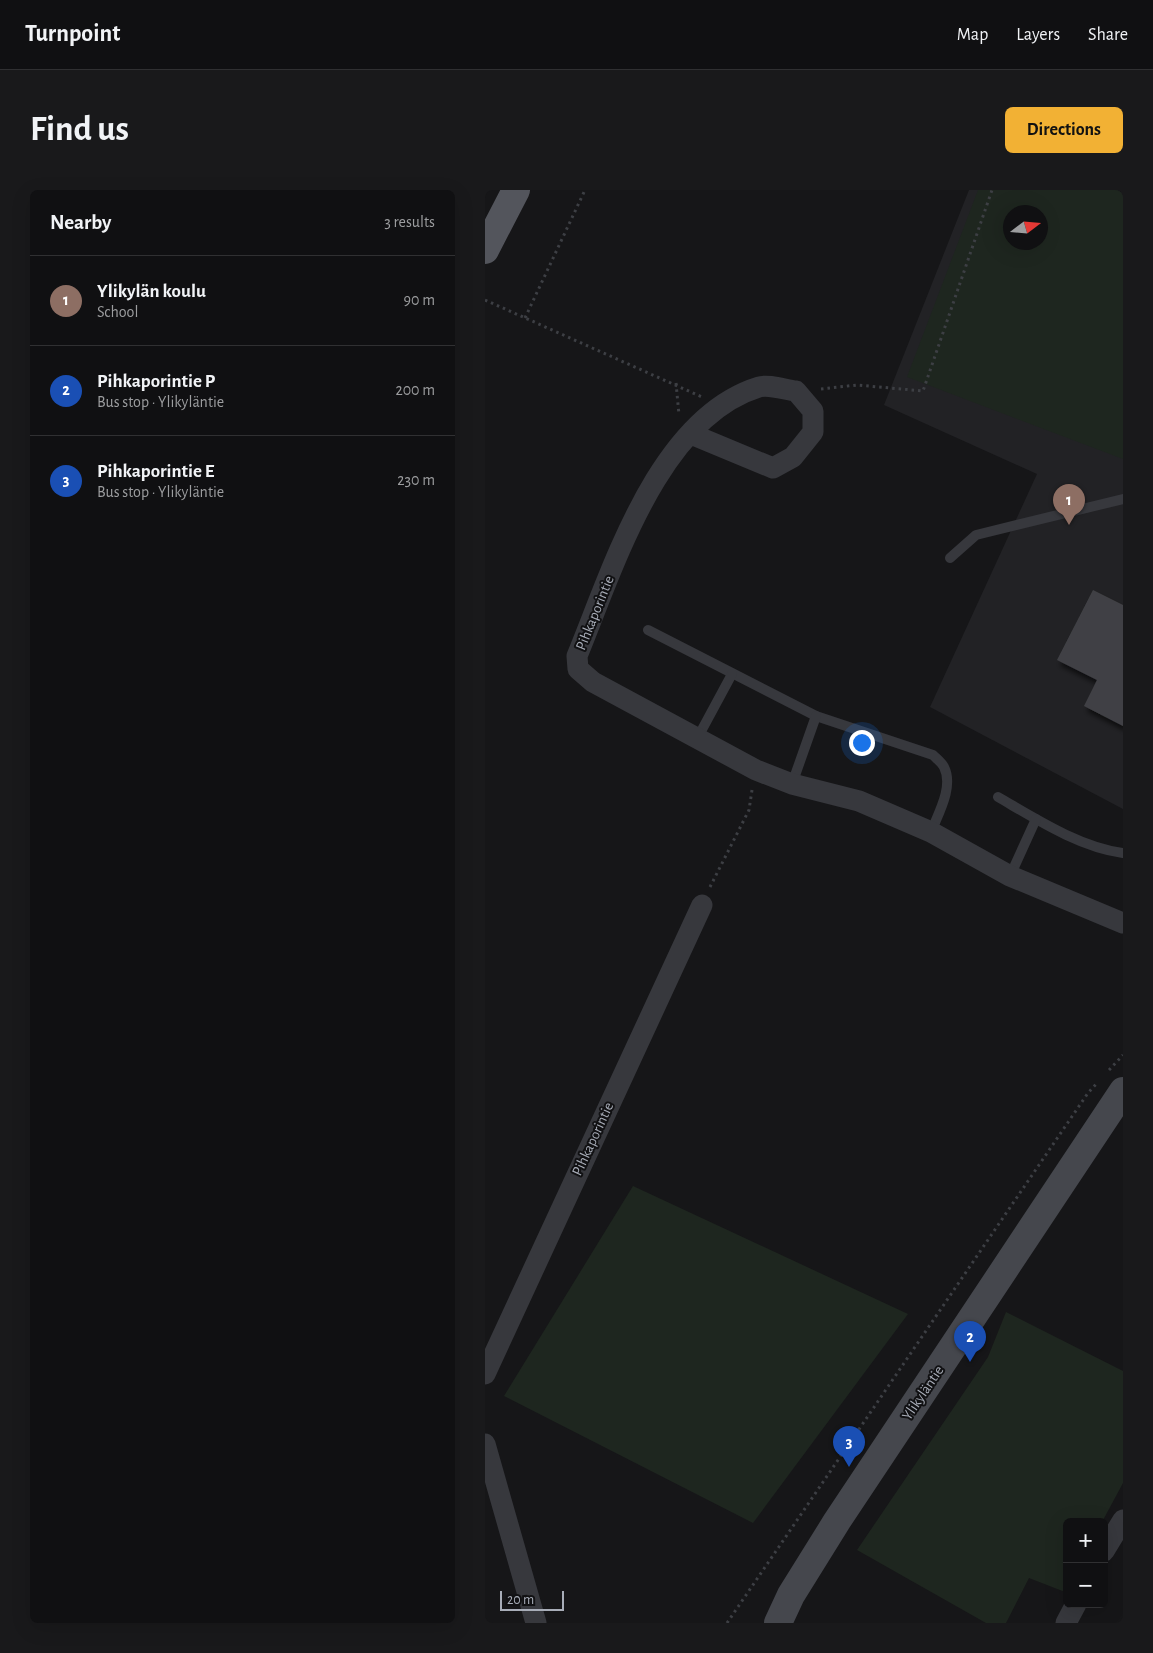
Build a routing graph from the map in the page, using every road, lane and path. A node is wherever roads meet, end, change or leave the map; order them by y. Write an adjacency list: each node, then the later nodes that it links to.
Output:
1 (515, 190): 4 (main road)
2 (585, 190): 6 (path)
3 (992, 190): 8 (path)
4 (485, 250)
5 (485, 300): 6 (path)
6 (525, 318): 7 (path)
7 (676, 383): 9 (path); 10 (path)
8 (796, 391): 9 (street, Pihkaporintie); 10 (street)
9 (720, 406): 10 (street, Pihkaporintie)
10 (689, 436): 16 (street, Pihkaporintie)
11 (1123, 499): 12 (lane)
12 (950, 558)
13 (648, 630): 14 (lane)
14 (732, 674): 15 (lane); 16 (lane)
15 (816, 716): 18 (lane); 21 (lane)
16 (698, 737): 17 (street, Pihkaporintie)
17 (756, 770): 18 (street, Pihkaporintie); 24 (path)
18 (792, 784): 21 (street, Pihkaporintie)
19 (998, 797): 20 (lane)
20 (1036, 819): 22 (lane); 23 (lane)
21 (931, 832): 23 (street, Pihkaporintie)
22 (1123, 853)
23 (1010, 876): 25 (street, Pihkaporintie)
24 (702, 905): 28 (street, Pihkaporintie)
25 (1123, 923)
26 (1123, 1055): 27 (path)
27 (1109, 1082): 34 (path); 35 (main road, Ylikyläntie)
28 (485, 1374)
29 (485, 1444): 33 (street)
30 (1123, 1520): 31 (street)
31 (1108, 1544)
32 (1074, 1608): 36 (street)
33 (536, 1623)
34 (727, 1623)
35 (778, 1623)
36 (1066, 1623)

